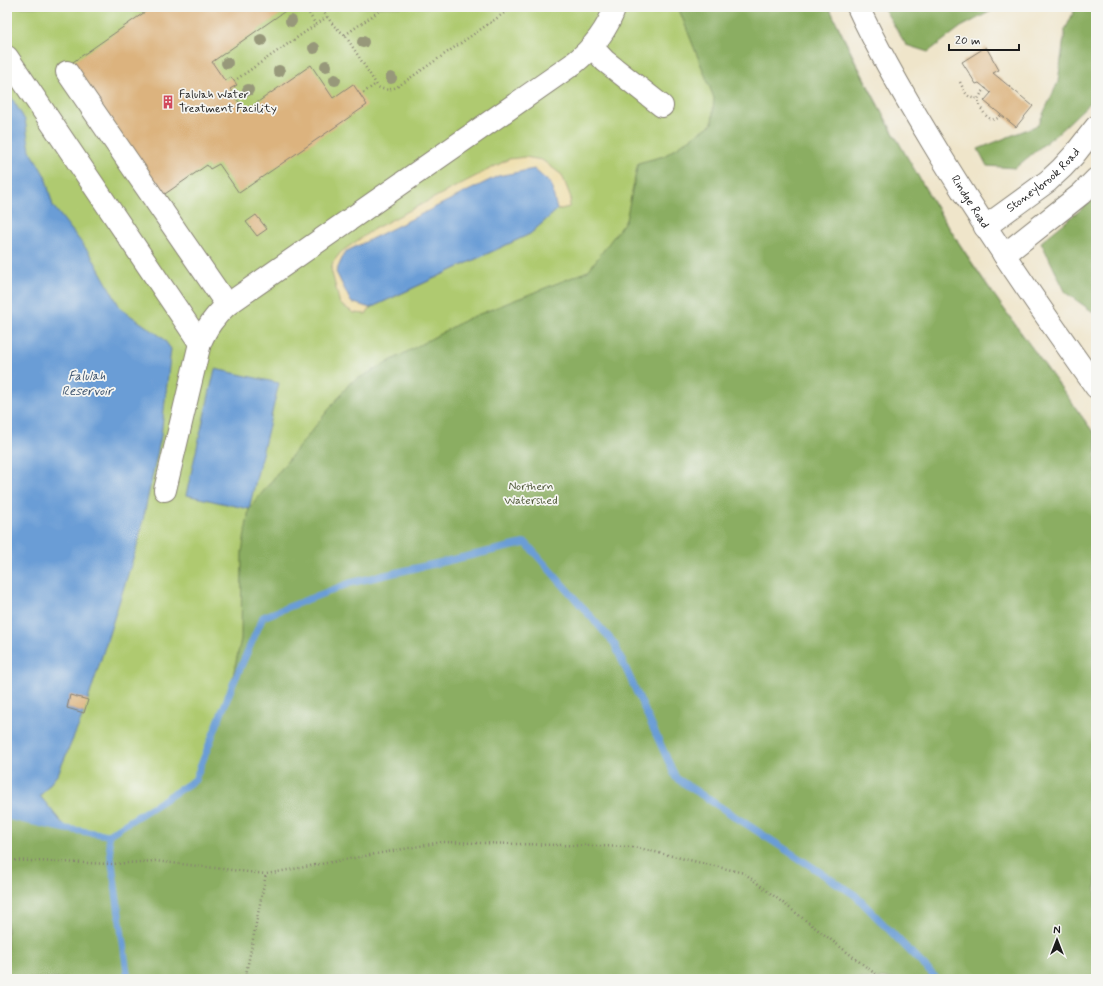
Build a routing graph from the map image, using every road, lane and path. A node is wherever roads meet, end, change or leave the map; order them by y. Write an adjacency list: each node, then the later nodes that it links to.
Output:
1 (305, 7): 8 (path)
2 (320, 7): 7 (path)
3 (385, 7): 9 (path)
4 (513, 7): 15 (path)
5 (615, 7): 10 (street)
6 (858, 7): 23 (street, Rindge Road)
7 (327, 17): 8 (path); 9 (path)
8 (316, 25): 13 (path)
9 (345, 35): 15 (path)
10 (592, 47): 19 (street); 25 (street)
11 (7, 57): 26 (street)
12 (67, 72): 25 (street)
13 (234, 81)
14 (960, 82): 18 (path)
15 (376, 84): 17 (path)
16 (986, 88): 18 (path)
17 (360, 95)
18 (978, 99): 20 (path)
19 (662, 106)
20 (1001, 115)
21 (1096, 127): 23 (street, Stoneybrook Road)
22 (1096, 179): 24 (street)
23 (985, 228): 24 (street, Rindge Road)
24 (1004, 255): 27 (street, Rindge Road)
25 (227, 305): 26 (street)
26 (200, 343): 28 (street)
27 (1096, 387)
28 (165, 490)
29 (7, 860): 30 (path)
30 (266, 874): 31 (path); 32 (path)
31 (245, 979)
32 (882, 979)

